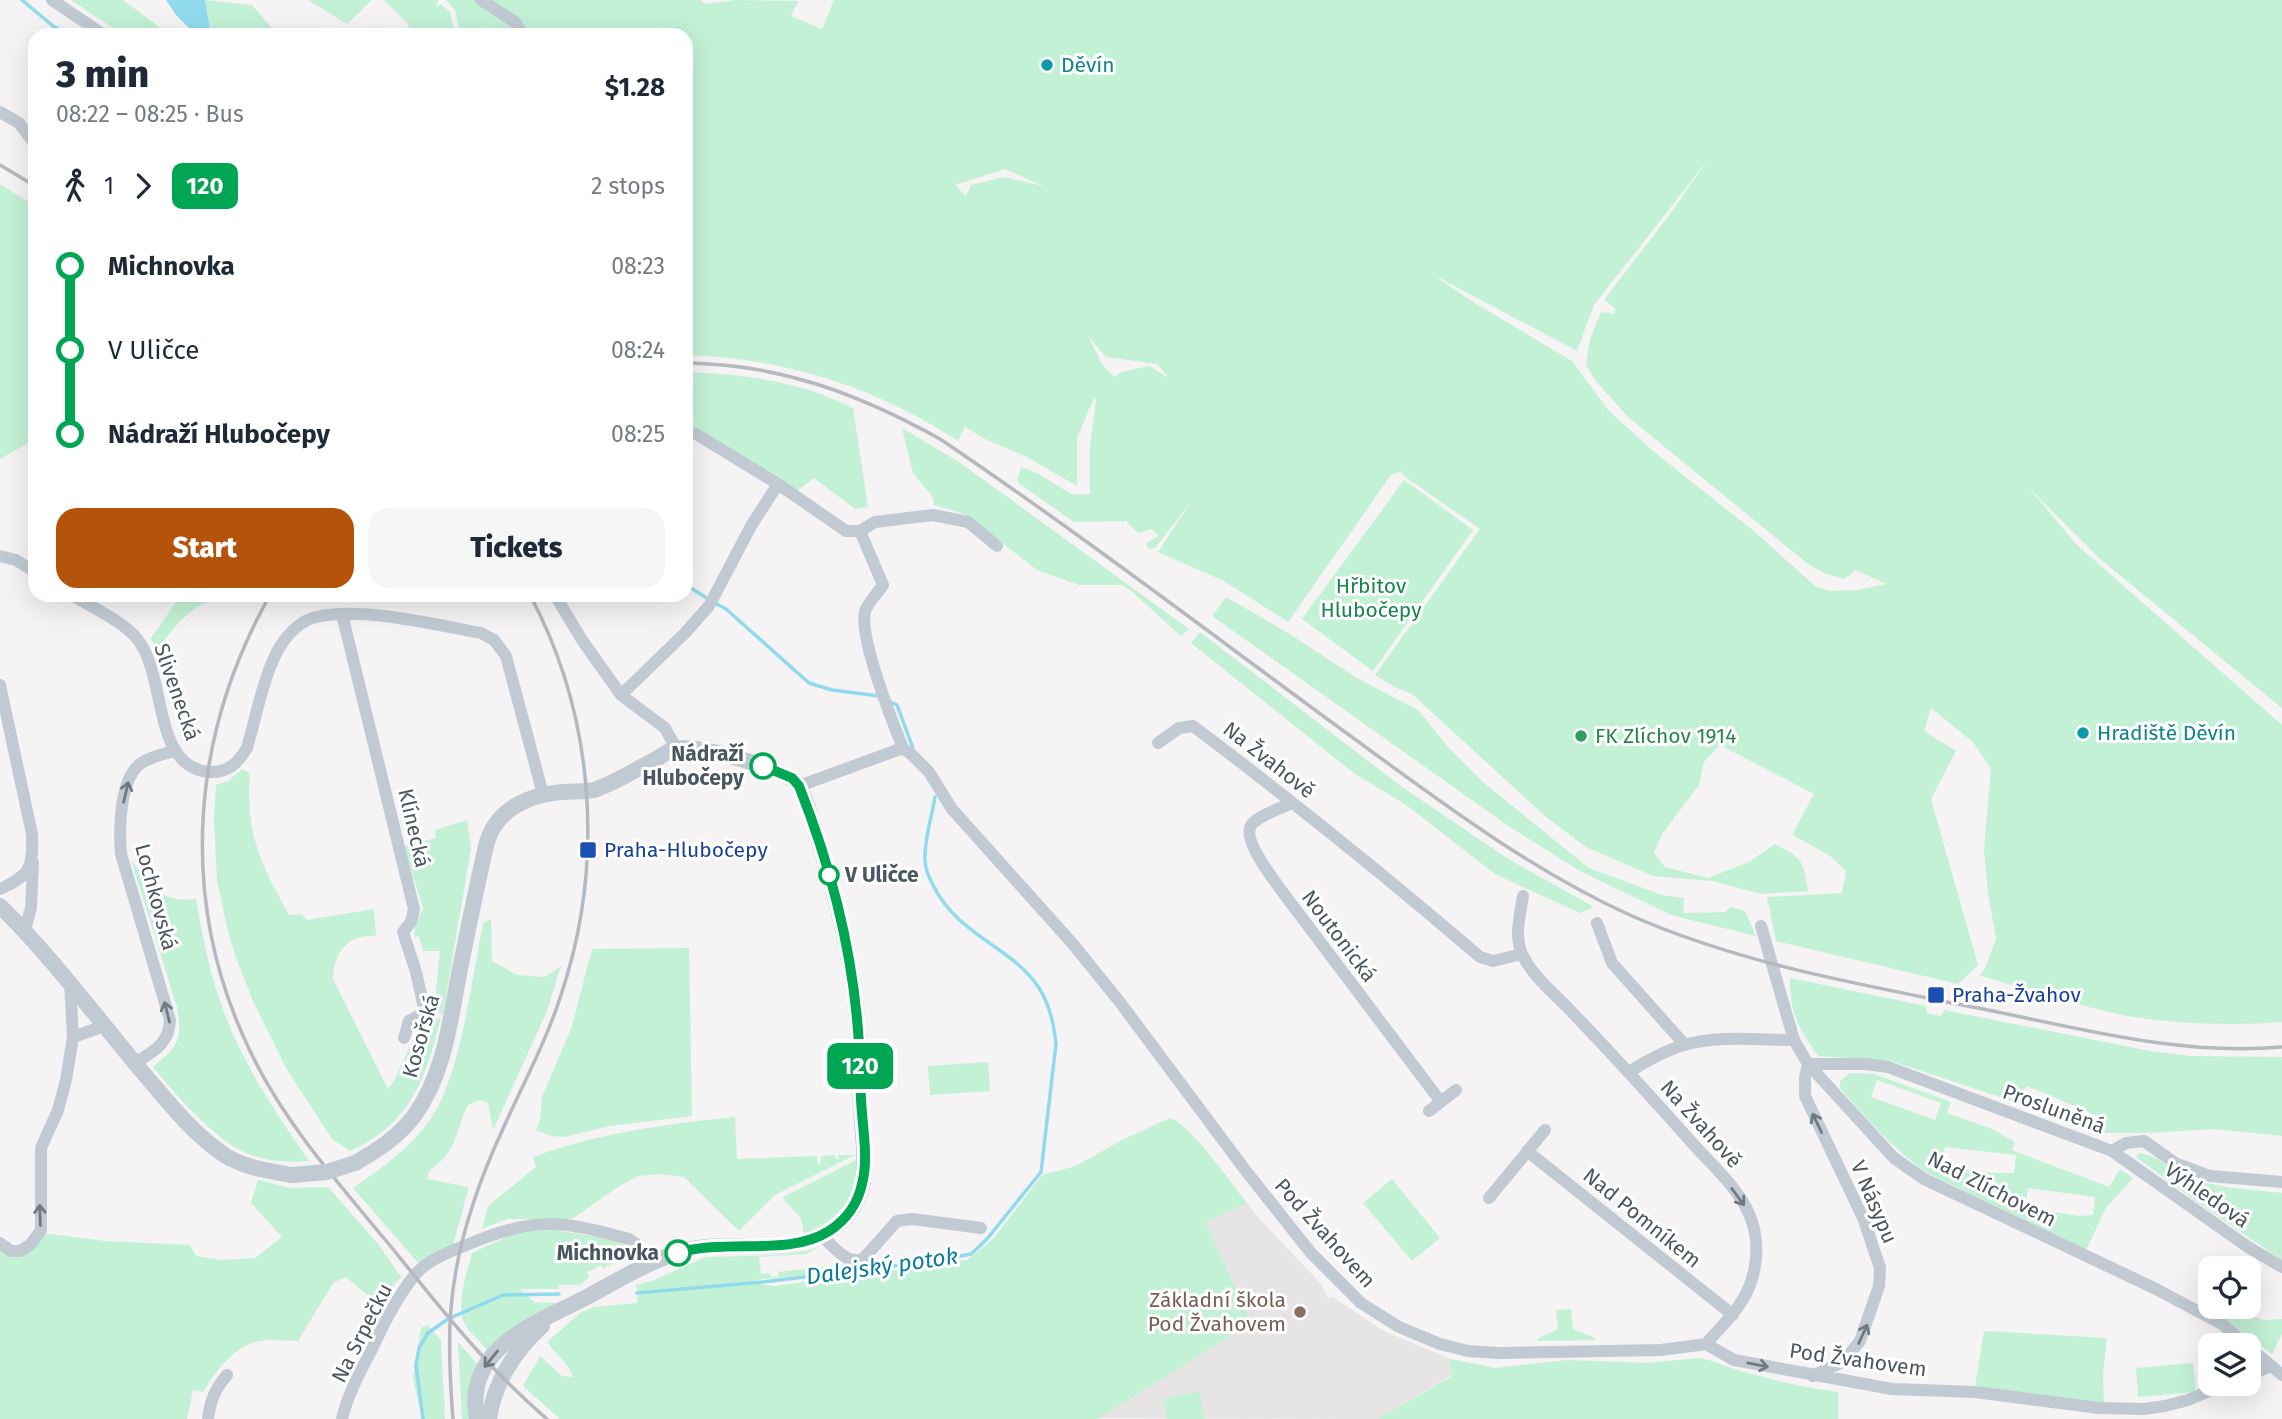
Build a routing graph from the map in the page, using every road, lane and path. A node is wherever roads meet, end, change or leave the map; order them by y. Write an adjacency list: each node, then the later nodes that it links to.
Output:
1 (52, 0): 3 (street)
2 (481, 0): 4 (street)
3 (94, 28)
4 (519, 28)
5 (0, 112): 6 (street)
6 (28, 135)
7 (696, 434): 8 (street)
8 (778, 484): 9 (street); 17 (street)
9 (860, 531): 10 (street); 20 (street)
10 (997, 546)
11 (0, 556): 12 (street)
12 (28, 565)
13 (83, 602): 21 (street, Slivenecká)
14 (559, 602): 17 (street)
15 (342, 614): 21 (street, Slivenecká); 23 (street, Slivenecká); 36 (street, Klínecká)
16 (0, 685): 25 (street)
17 (621, 695): 19 (street)
18 (1158, 743): 24 (street, Na Žvahově)
19 (676, 748): 22 (street); 23 (street, Kosořská)
20 (903, 748): 22 (street); 57 (street, Pod Žvahovem)
21 (174, 751): 39 (street, Lochkovská, one-way to 21)
22 (799, 786): 51 (street)
23 (543, 794): 39 (street, Kosořská, bridge)
24 (1292, 803): 32 (street, Na Žvahově); 43 (street, Noutonická)
25 (33, 856): 26 (street); 31 (street)
26 (0, 889)
27 (1523, 897): 32 (street)
28 (0, 906): 31 (street, Kosořská)
29 (1597, 923): 38 (street)
30 (1761, 926): 37 (street, Nad Zlíchovem)
31 (25, 930): 33 (street, Kosořská)
32 (1522, 954): 41 (street, Na Žvahově)
33 (70, 983): 34 (street, Kosořská); 35 (street)
34 (104, 1026): 35 (street); 39 (street, Kosořská)
35 (73, 1037): 52 (street, one-way to 35)
36 (404, 1038)
37 (1794, 1040): 38 (street); 40 (street, Nad Zlíchovem)
38 (1685, 1045): 41 (street)
39 (135, 1063)
40 (1808, 1064): 47 (street, Prosluněná); 58 (street, Nad Zlíchovem); 60 (street, V Násypu, one-way to 40)
41 (1629, 1072): 56 (street, Na Žvahově, one-way to 56)
42 (1456, 1090): 43 (street)
43 (1441, 1102): 44 (street)
44 (1429, 1111)
45 (1545, 1130): 46 (street)
46 (1527, 1151): 49 (street); 56 (street, Nad Pomníkem)
47 (2112, 1151): 48 (street, Prosluněná); 54 (street, Výhledová)
48 (2282, 1182)
49 (1489, 1198)
50 (981, 1228): 51 (street)
51 (821, 1236): 53 (street)
52 (0, 1242)
53 (651, 1264): 55 (street); 63 (street, Na Srpečku)
54 (2282, 1267)
55 (567, 1308): 64 (street, one-way to 64); 65 (street)
56 (1733, 1315): 57 (street, Na Žvahově)
57 (1706, 1344): 60 (street, Pod Žvahovem, one-way to 60)
58 (2277, 1370)
59 (227, 1375): 62 (street)
60 (1813, 1376): 61 (street, Pod Žvahovem)
61 (2198, 1396)
62 (208, 1419)
63 (342, 1419)
64 (477, 1419)
65 (489, 1419)

